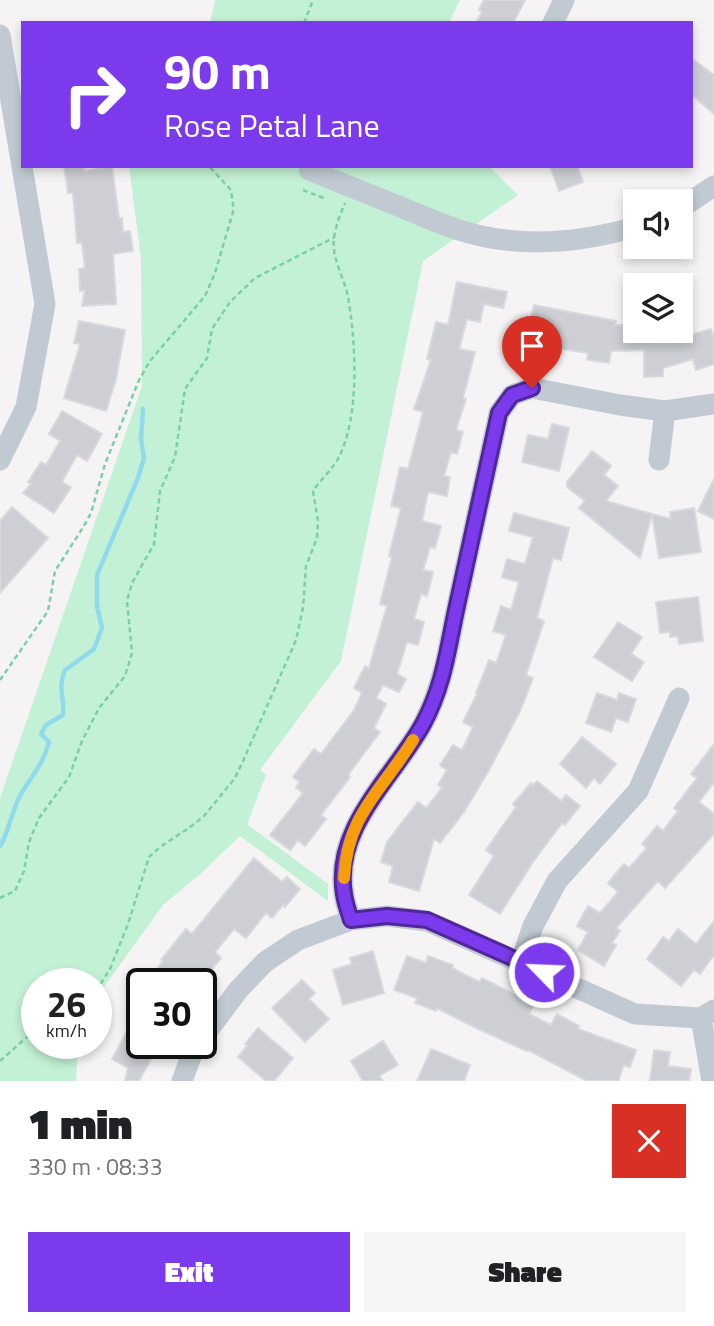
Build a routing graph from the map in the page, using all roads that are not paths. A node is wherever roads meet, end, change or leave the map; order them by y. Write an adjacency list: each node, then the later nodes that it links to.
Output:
1 (564, 0): 2 (street)
2 (554, 21)
3 (0, 35): 4 (street)
4 (13, 122): 5 (street)
5 (21, 166)
6 (21, 168): 13 (street)
7 (304, 168): 10 (street, bridge)
8 (711, 196): 9 (street)
9 (693, 203)
10 (623, 231)
11 (714, 404): 12 (street)
12 (665, 411): 14 (street); 16 (street)
13 (0, 460)
14 (659, 460)
15 (679, 698): 17 (street)
16 (351, 920): 17 (street); 19 (street)
17 (521, 961): 18 (street)
18 (708, 1014): 22 (street)
19 (217, 1019)
20 (190, 1059): 21 (street)
21 (182, 1081)
22 (712, 1081)

